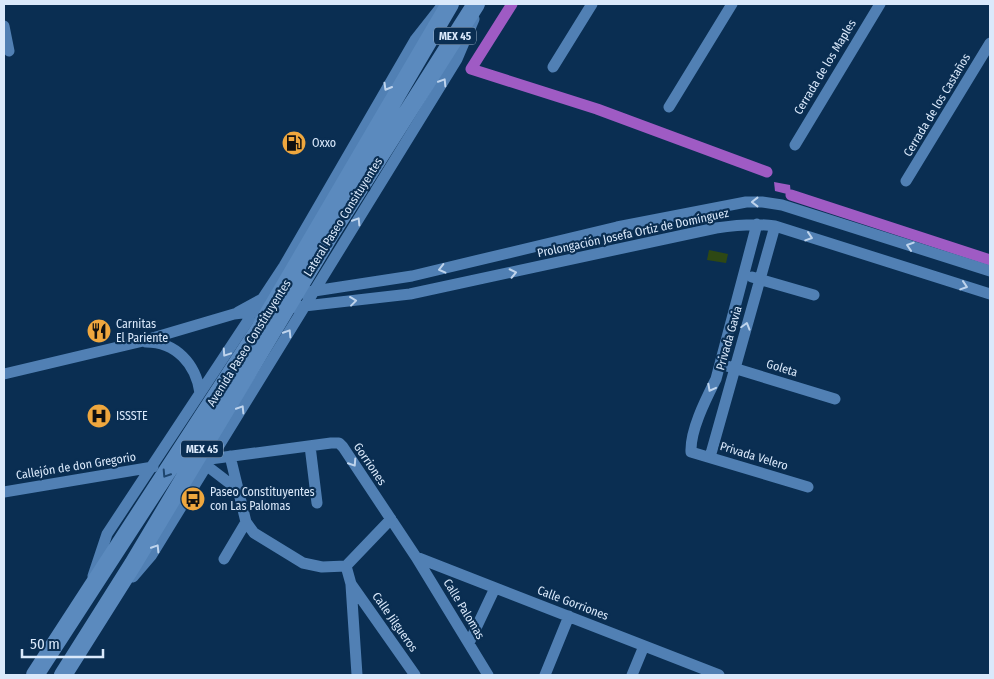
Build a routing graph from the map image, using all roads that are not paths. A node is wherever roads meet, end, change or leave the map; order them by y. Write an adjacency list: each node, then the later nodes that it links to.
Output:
1 (443, 4): 17 (street, Lateral Paseo Consituyentes, one-way to 17)
2 (450, 4): 56 (highway, Avenida Paseo Constituyentes / MEX 45, one-way to 56)
3 (476, 4): 57 (highway, Avenida Paseo Constituyentes / MEX 45)
4 (480, 4): 18 (street, Lateral Paseo Consituyentes, one-way to 4)
5 (592, 4): 11 (street)
6 (732, 4): 12 (street)
7 (880, 4): 13 (street, Cerrada de los Maples)
8 (4, 26): 10 (street)
9 (990, 43): 14 (street, Cerrada de los Castaños)
10 (9, 51)
11 (553, 67)
12 (669, 107)
13 (795, 145)
14 (906, 181)
15 (757, 224): 16 (street, Prolongación Josefa Ortiz de Domínguez); 22 (street, Privada Gavia); 26 (street, Prolongación Josefa Ortiz de Domínguez, one-way to 15)
16 (776, 226): 24 (street, Privada Gavia); 27 (street, Prolongación Josefa Ortiz de Domínguez, one-way to 27)
17 (304, 233): 18 (street); 19 (street, Lateral Paseo Consituyentes)
18 (342, 246): 20 (street, Lateral Paseo Consituyentes)
19 (284, 266): 20 (street); 29 (street, Lateral Paseo Consituyentes)
20 (327, 271): 25 (street, Lateral Paseo Consituyentes)
21 (990, 271): 23 (street, Prolongación Josefa Ortiz de Domínguez, one-way to 23)
22 (743, 275): 24 (street); 34 (street, Privada Gavia)
23 (412, 276): 25 (street, Prolongación Josefa Ortiz de Domínguez); 26 (street)
24 (760, 279): 28 (street); 35 (street, Privada Gavia, one-way to 24)
25 (313, 292): 29 (street, Prolongación Josefa Ortiz de Domínguez); 30 (street, Lateral Paseo Consituyentes)
26 (410, 294): 30 (street, Prolongación Josefa Ortiz de Domínguez, one-way to 26)
27 (990, 294)
28 (814, 295)
29 (262, 299): 31 (street, Lateral Paseo Consituyentes); 32 (street)
30 (305, 307): 31 (street, Prolongación Josefa Ortiz de Domínguez); 43 (street, Lateral Paseo Consituyentes, one-way to 30)
31 (253, 313): 32 (street, Prolongación Josefa Ortiz de Domínguez); 37 (street, Lateral Paseo Consituyentes, one-way to 37)
32 (234, 314): 33 (street)
33 (139, 342): 36 (street); 37 (street)
34 (721, 364): 35 (street, Goleta); 40 (street, Privada Gavia, one-way to 40)
35 (734, 368): 38 (street, Goleta); 42 (street, Privada Gavia)
36 (4, 374)
37 (200, 393): 44 (street, Lateral Paseo Consituyentes)
38 (835, 399)
39 (310, 446): 41 (street, Gorriones); 48 (street); 49 (street, Gorriones, one-way to 49)
40 (691, 452): 42 (street, Privada Velero)
41 (230, 456): 43 (street, Gorriones); 46 (street)
42 (710, 457): 45 (street, Privada Velero)
43 (208, 463): 46 (street); 57 (street, Lateral Paseo Consituyentes, one-way to 43)
44 (153, 467): 47 (street, Callejón de don Gregorio); 56 (street, Lateral Paseo Consituyentes)
45 (808, 487)
46 (237, 489): 50 (street)
47 (4, 492)
48 (317, 503)
49 (390, 520): 51 (street, Gorriones); 53 (street)
50 (246, 522): 52 (street); 53 (street)
51 (416, 557): 55 (street, Calle Gorriones); 59 (street, Calle Palomas)
52 (224, 559)
53 (346, 566): 54 (street, Calle Jilgueros)
54 (351, 584): 63 (street, Calle Jilgueros); 64 (street, Calle Jilgueros)
55 (494, 588): 58 (street, Calle Gorriones); 59 (street)
56 (85, 598): 61 (highway, Avenida Paseo Constituyentes / MEX 45)
57 (103, 612): 62 (highway, Avenida Paseo Constituyentes / MEX 45)
58 (569, 616): 60 (street, Calle Gorriones); 66 (street)
59 (469, 643): 65 (street, Calle Palomas)
60 (644, 646): 67 (street); 68 (street, Calle Gorriones)
61 (35, 675)
62 (63, 675)
63 (357, 675)
64 (415, 675)
65 (488, 675)
66 (545, 675)
67 (632, 675)
68 (719, 675)

